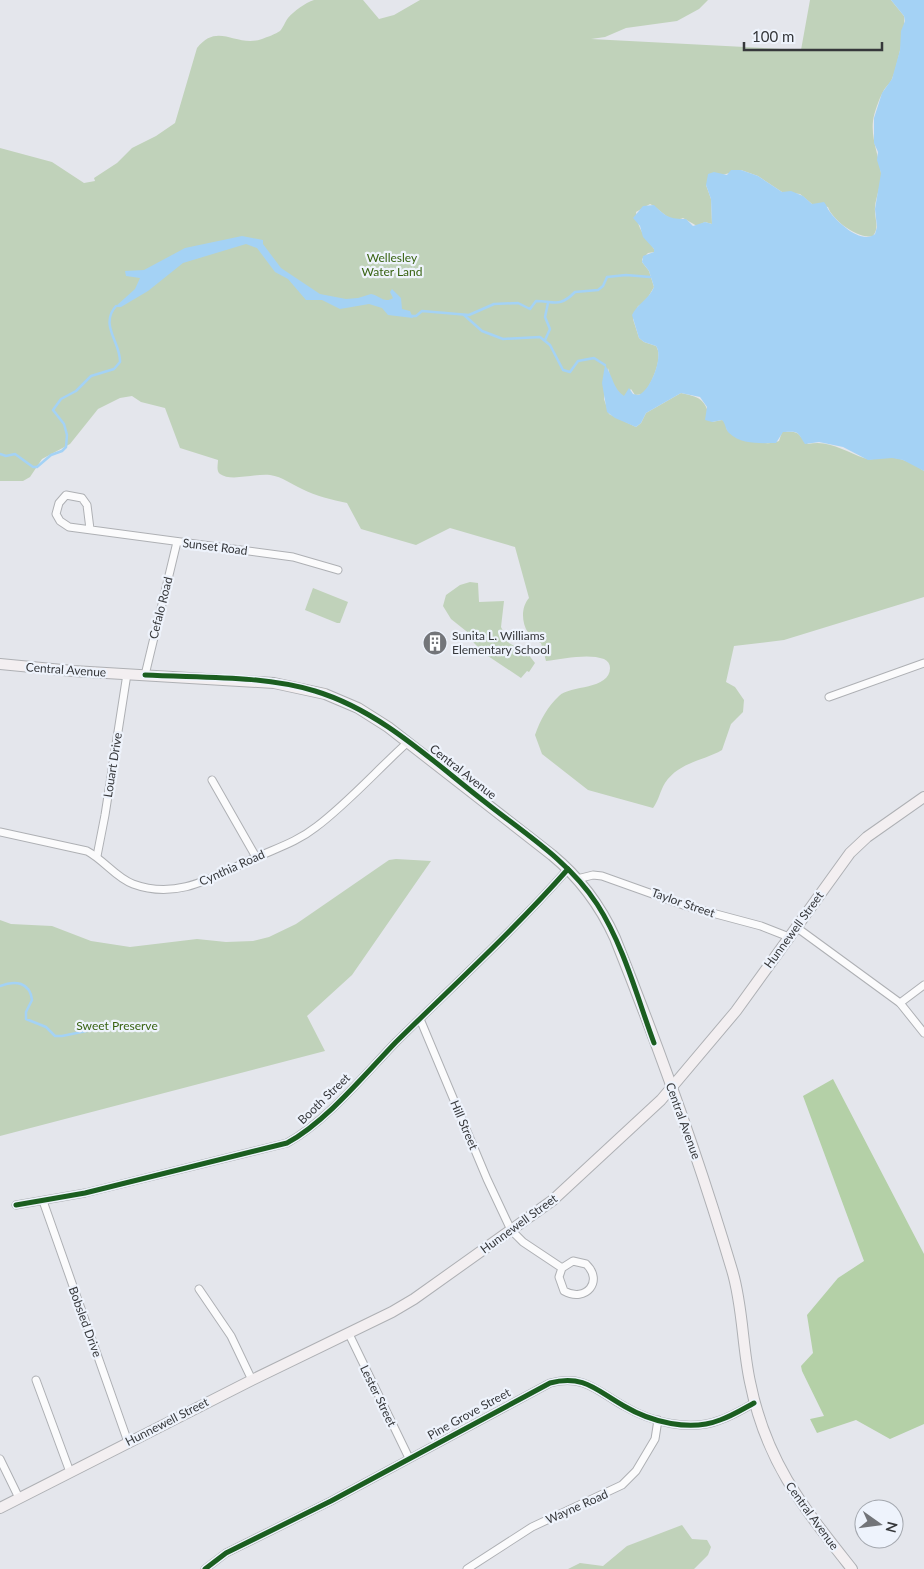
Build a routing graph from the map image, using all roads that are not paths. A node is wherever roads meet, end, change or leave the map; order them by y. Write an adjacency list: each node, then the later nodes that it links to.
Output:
1 (90, 529): 1 (street, Sunset Road); 2 (street, Sunset Road)
2 (177, 542): 3 (street, Sunset Road); 7 (street, Cefalo Road)
3 (338, 570)
4 (924, 663): 8 (street)
5 (0, 664): 6 (main road, Central Avenue)
6 (127, 674): 7 (main road, Central Avenue); 13 (street, Louart Drive)
7 (145, 675): 9 (main road, Central Avenue)
8 (829, 697)
9 (408, 742): 14 (street, Cynthia Road); 15 (main road, Central Avenue)
10 (212, 780): 14 (street)
11 (924, 797): 17 (main road, Hunnewell Street)
12 (0, 832): 13 (street, Cynthia Road)
13 (97, 856): 14 (street, Cynthia Road)
14 (256, 857)
15 (568, 869): 16 (main road, Central Avenue); 21 (street, Booth Street)
16 (577, 878): 18 (street, Taylor Street); 23 (main road, Central Avenue)
17 (796, 928): 18 (main road, Hunnewell Street); 20 (street)
18 (789, 937): 23 (main road, Hunnewell Street)
19 (924, 985): 20 (street)
20 (900, 1003): 22 (street)
21 (420, 1019): 24 (street, Booth Street); 26 (street, Hill Street)
22 (924, 1033)
23 (671, 1089): 26 (main road, Hunnewell Street); 32 (main road, Central Avenue)
24 (43, 1201): 25 (street, Booth Street); 34 (street, Bobsled Drive)
25 (16, 1205)
26 (511, 1230): 27 (street); 29 (main road, Hunnewell Street)
27 (562, 1268): 27 (street)
28 (199, 1289): 31 (street)
29 (349, 1334): 31 (main road, Hunnewell Street); 35 (street, Lester Street)
30 (36, 1380): 37 (street)
31 (252, 1380): 34 (main road, Hunnewell Street)
32 (754, 1403): 33 (street, Pine Grove Street); 42 (main road, Central Avenue)
33 (658, 1420): 35 (street, Pine Grove Street); 41 (street, Wayne Road)
34 (128, 1442): 37 (main road, Hunnewell Street)
35 (409, 1458): 40 (street, Pine Grove Street)
36 (0, 1459): 38 (street)
37 (70, 1472): 38 (main road, Hunnewell Street)
38 (19, 1498): 39 (main road, Hunnewell Street)
39 (0, 1508)
40 (205, 1569)
41 (467, 1569)
42 (852, 1569)

